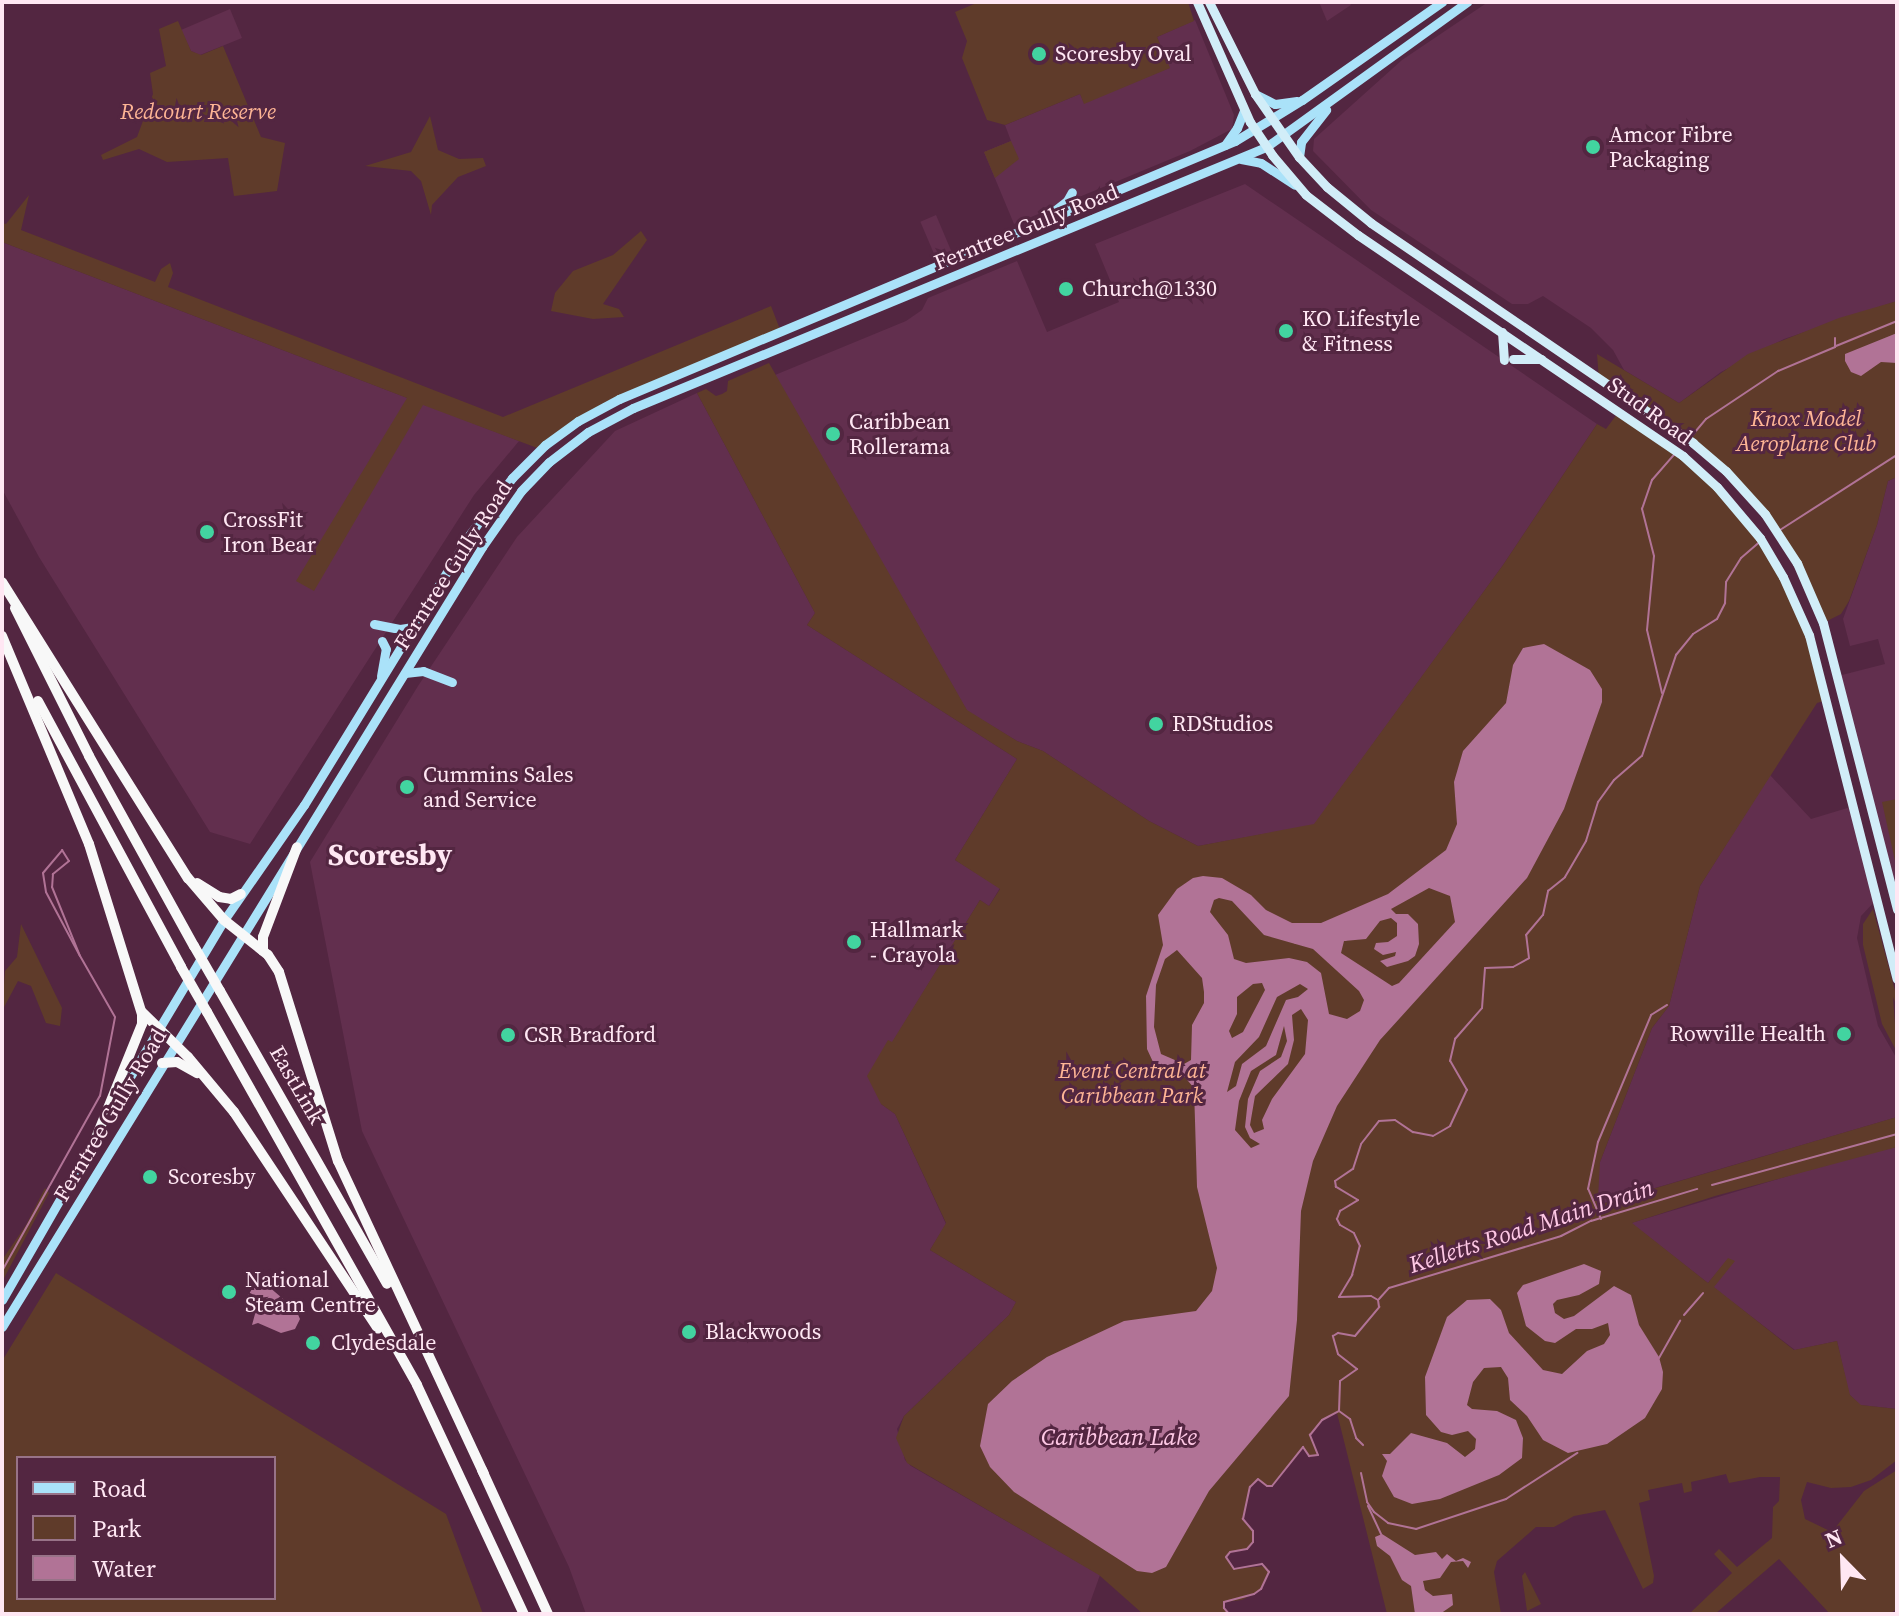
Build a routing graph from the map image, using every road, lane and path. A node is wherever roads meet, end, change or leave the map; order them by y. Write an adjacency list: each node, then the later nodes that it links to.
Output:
1 (1442, 2): 5 (main road, Ferntree Gully Road)
2 (1467, 2): 6 (main road, Ferntree Gully Road)
3 (1204, 5): 4 (highway, Stud Road); 7 (highway, Stud Road)
4 (1255, 94): 5 (main road); 8 (highway, Stud Road)
5 (1302, 100): 8 (main road, Ferntree Gully Road)
6 (1332, 101): 10 (main road, Ferntree Gully Road); 13 (main road)
7 (1244, 111): 9 (highway, Stud Road); 11 (main road)
8 (1272, 120): 9 (main road, Ferntree Gully Road); 10 (highway, Stud Road)
9 (1255, 130): 11 (main road, Ferntree Gully Road); 12 (highway, Stud Road)
10 (1283, 137): 12 (main road, Ferntree Gully Road); 13 (highway, Stud Road)
11 (1223, 147): 17 (main road, Ferntree Gully Road)
12 (1266, 147): 14 (main road, Ferntree Gully Road); 15 (highway, Stud Road)
13 (1299, 157): 18 (highway, Stud Road)
14 (1241, 159): 15 (main road); 28 (main road, Ferntree Gully Road)
15 (1301, 189): 19 (highway, Stud Road)
16 (1072, 192): 17 (main road)
17 (1025, 231): 24 (main road, Ferntree Gully Road)
18 (1404, 246): 19 (highway); 34 (highway, Stud Road)
19 (1398, 262): 20 (highway, Stud Road)
20 (1502, 331): 21 (highway, Stud Road); 21 (highway)
21 (1545, 360): 38 (highway, Stud Road)
22 (2, 581): 32 (highway); 48 (highway, EastLink, bridge)
23 (374, 624): 24 (main road)
24 (413, 627): 30 (main road, Ferntree Gully Road)
25 (2, 629): 47 (highway, EastLink, bridge)
26 (2, 636): 39 (highway)
27 (382, 641): 30 (main road)
28 (405, 673): 29 (main road); 31 (main road, Ferntree Gully Road)
29 (452, 682)
30 (379, 683): 33 (main road, Ferntree Gully Road)
31 (297, 847): 36 (main road, Ferntree Gully Road); 37 (highway)
32 (181, 868): 33 (highway); 35 (highway)
33 (241, 894): 35 (main road, Ferntree Gully Road)
34 (1897, 910)
35 (224, 920): 36 (highway); 40 (main road, Ferntree Gully Road)
36 (242, 933): 37 (highway); 41 (main road, Ferntree Gully Road)
37 (263, 951): 48 (highway)
38 (1897, 979)
39 (141, 1010): 40 (highway); 44 (highway)
40 (158, 1028): 41 (highway); 44 (main road, Ferntree Gully Road)
41 (174, 1044): 42 (main road, Ferntree Gully Road); 43 (highway)
42 (162, 1063): 43 (highway); 46 (main road, Ferntree Gully Road)
43 (221, 1096): 47 (highway)
44 (96, 1138): 45 (main road, Ferntree Gully Road)
45 (2, 1300)
46 (2, 1327)
47 (427, 1404): 49 (highway, EastLink)
48 (484, 1474): 50 (highway, EastLink)
49 (524, 1614)
50 (548, 1614)

